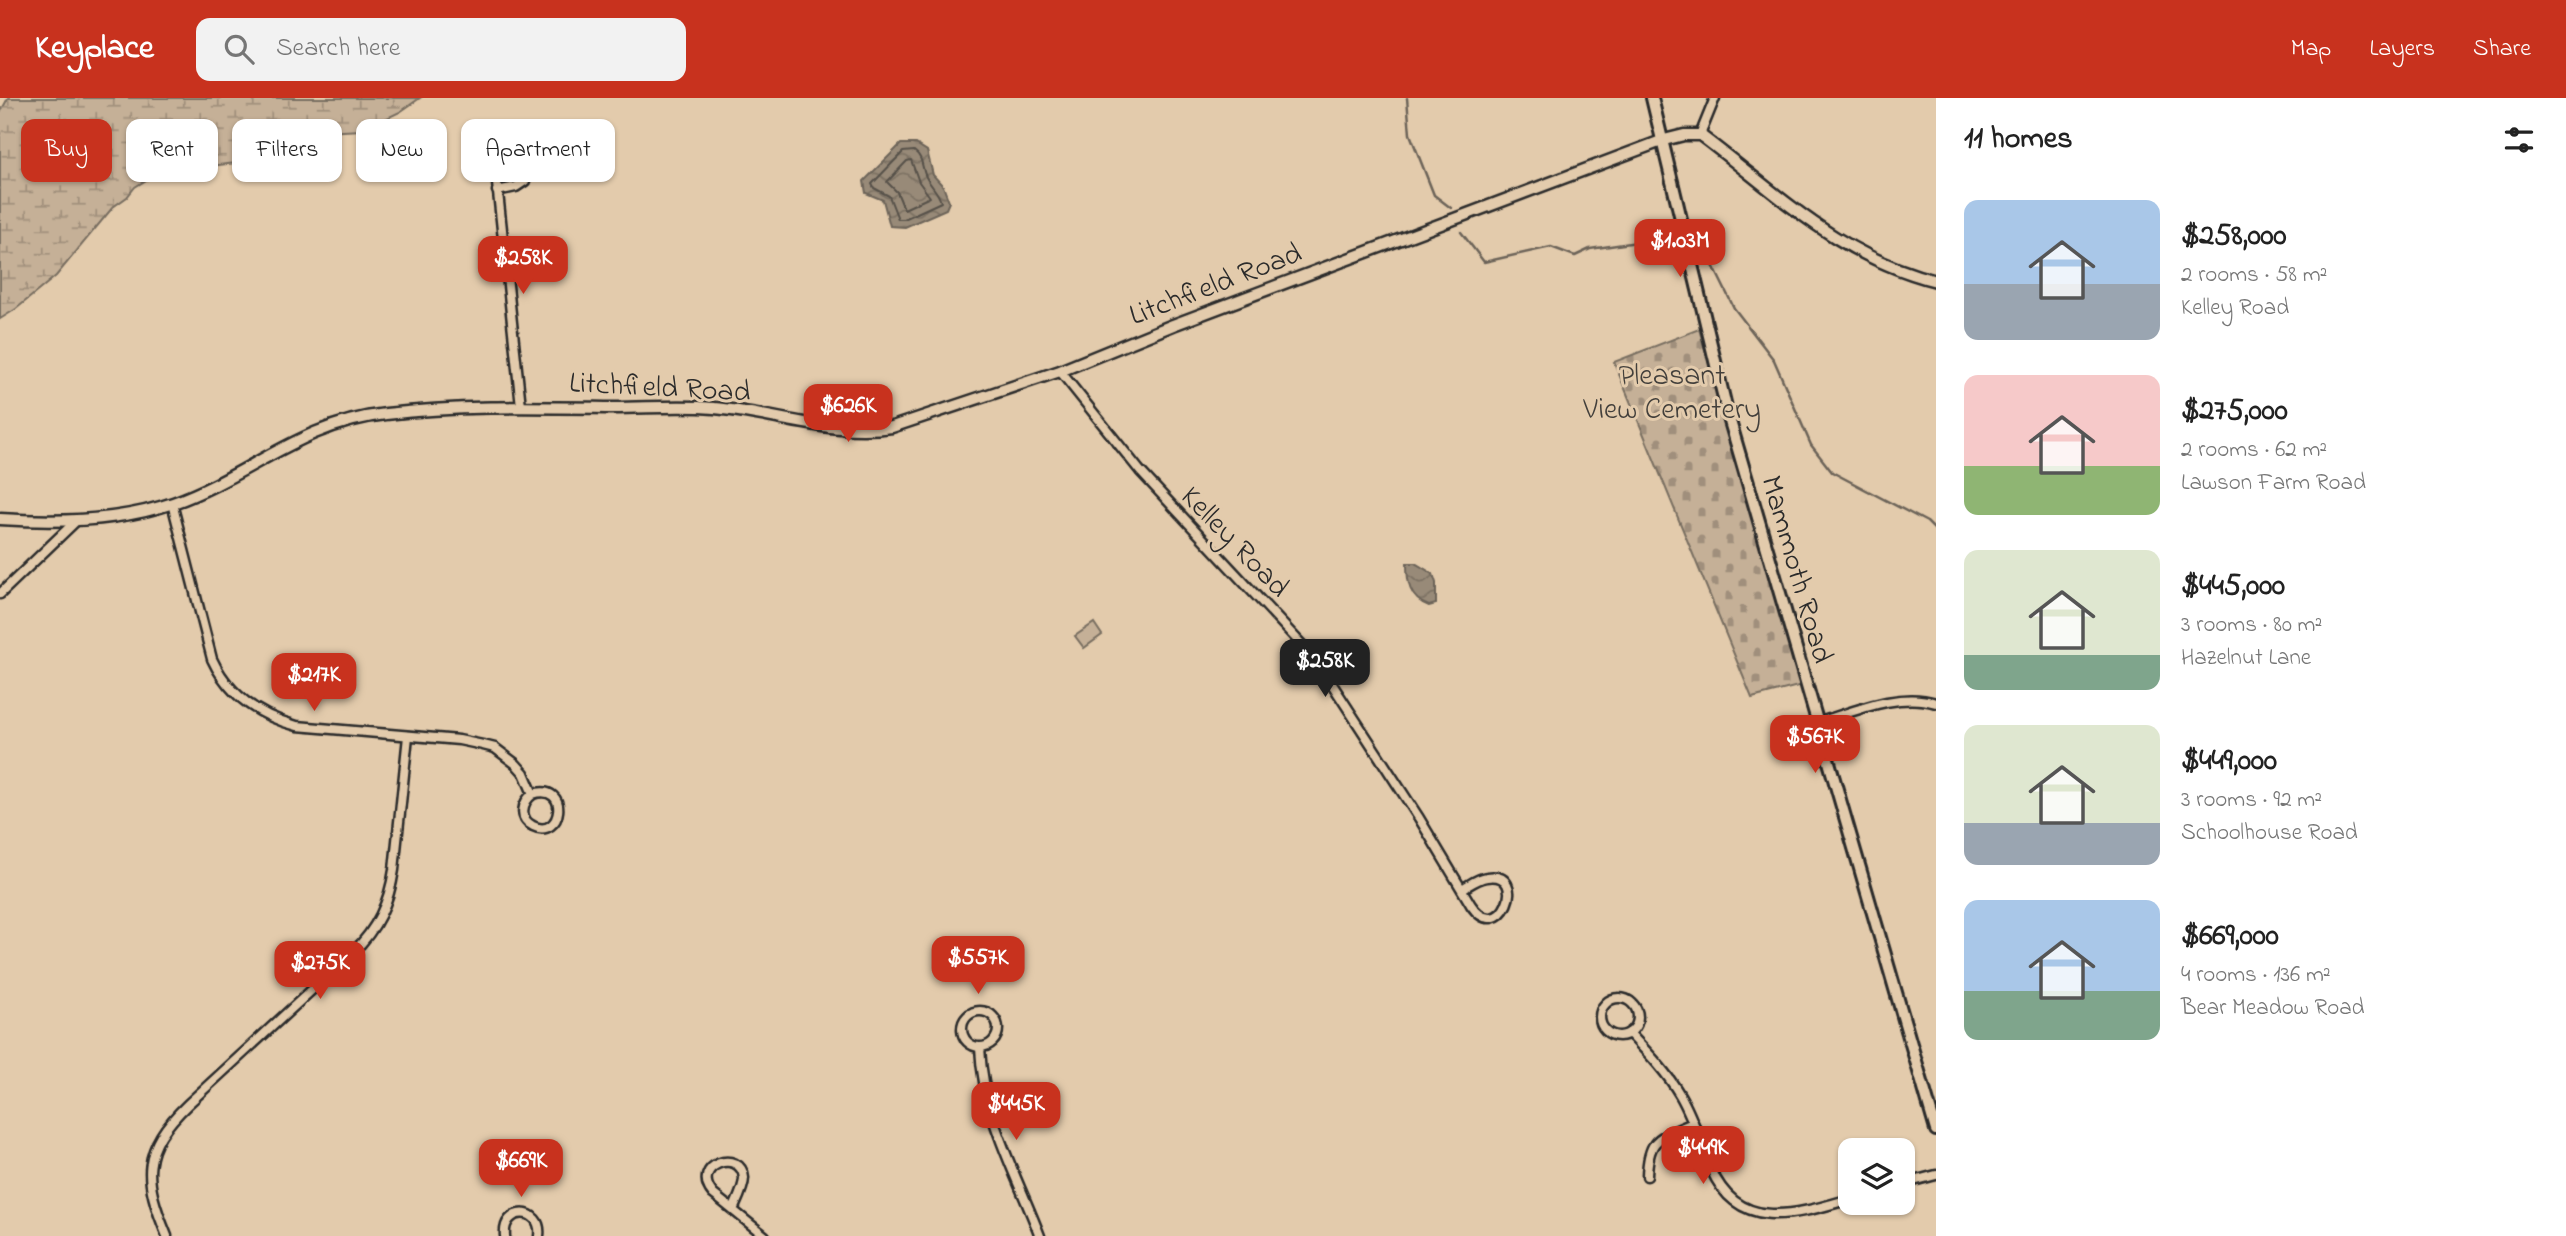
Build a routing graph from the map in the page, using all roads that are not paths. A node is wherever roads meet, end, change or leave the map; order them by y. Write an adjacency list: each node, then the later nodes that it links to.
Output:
1 (1652, 98): 4 (main road, Mammoth Road)
2 (1715, 98): 3 (street)
3 (1700, 135): 4 (street, Litchfield Road); 6 (street)
4 (1664, 140): 7 (street, Litchfield Road); 14 (main road, Mammoth Road)
5 (497, 191): 5 (street); 8 (street)
6 (1936, 281)
7 (1060, 371): 8 (street, Litchfield Road); 17 (street, Kelley Road)
8 (521, 406): 9 (street, Litchfield Road)
9 (172, 503): 11 (street, Litchfield Road); 15 (street)
10 (0, 519): 11 (street, Litchfield Road)
11 (76, 521): 12 (street)
12 (0, 594)
13 (1936, 703): 14 (street)
14 (1817, 723): 21 (main road, Mammoth Road)
15 (408, 736): 16 (street); 27 (street)
16 (533, 794): 16 (street)
17 (1462, 889): 17 (street, Kelley Road)
18 (1629, 1032): 18 (street); 20 (street)
19 (980, 1048): 19 (street); 31 (street)
20 (1693, 1123): 23 (street); 25 (street)
21 (1936, 1130)
22 (1936, 1175): 24 (street)
23 (1647, 1176)
24 (1915, 1181)
25 (1838, 1202)
26 (733, 1210): 26 (street); 30 (street)
27 (167, 1236)
28 (505, 1236): 29 (street)
29 (539, 1236)
30 (765, 1236)
31 (1040, 1236)

